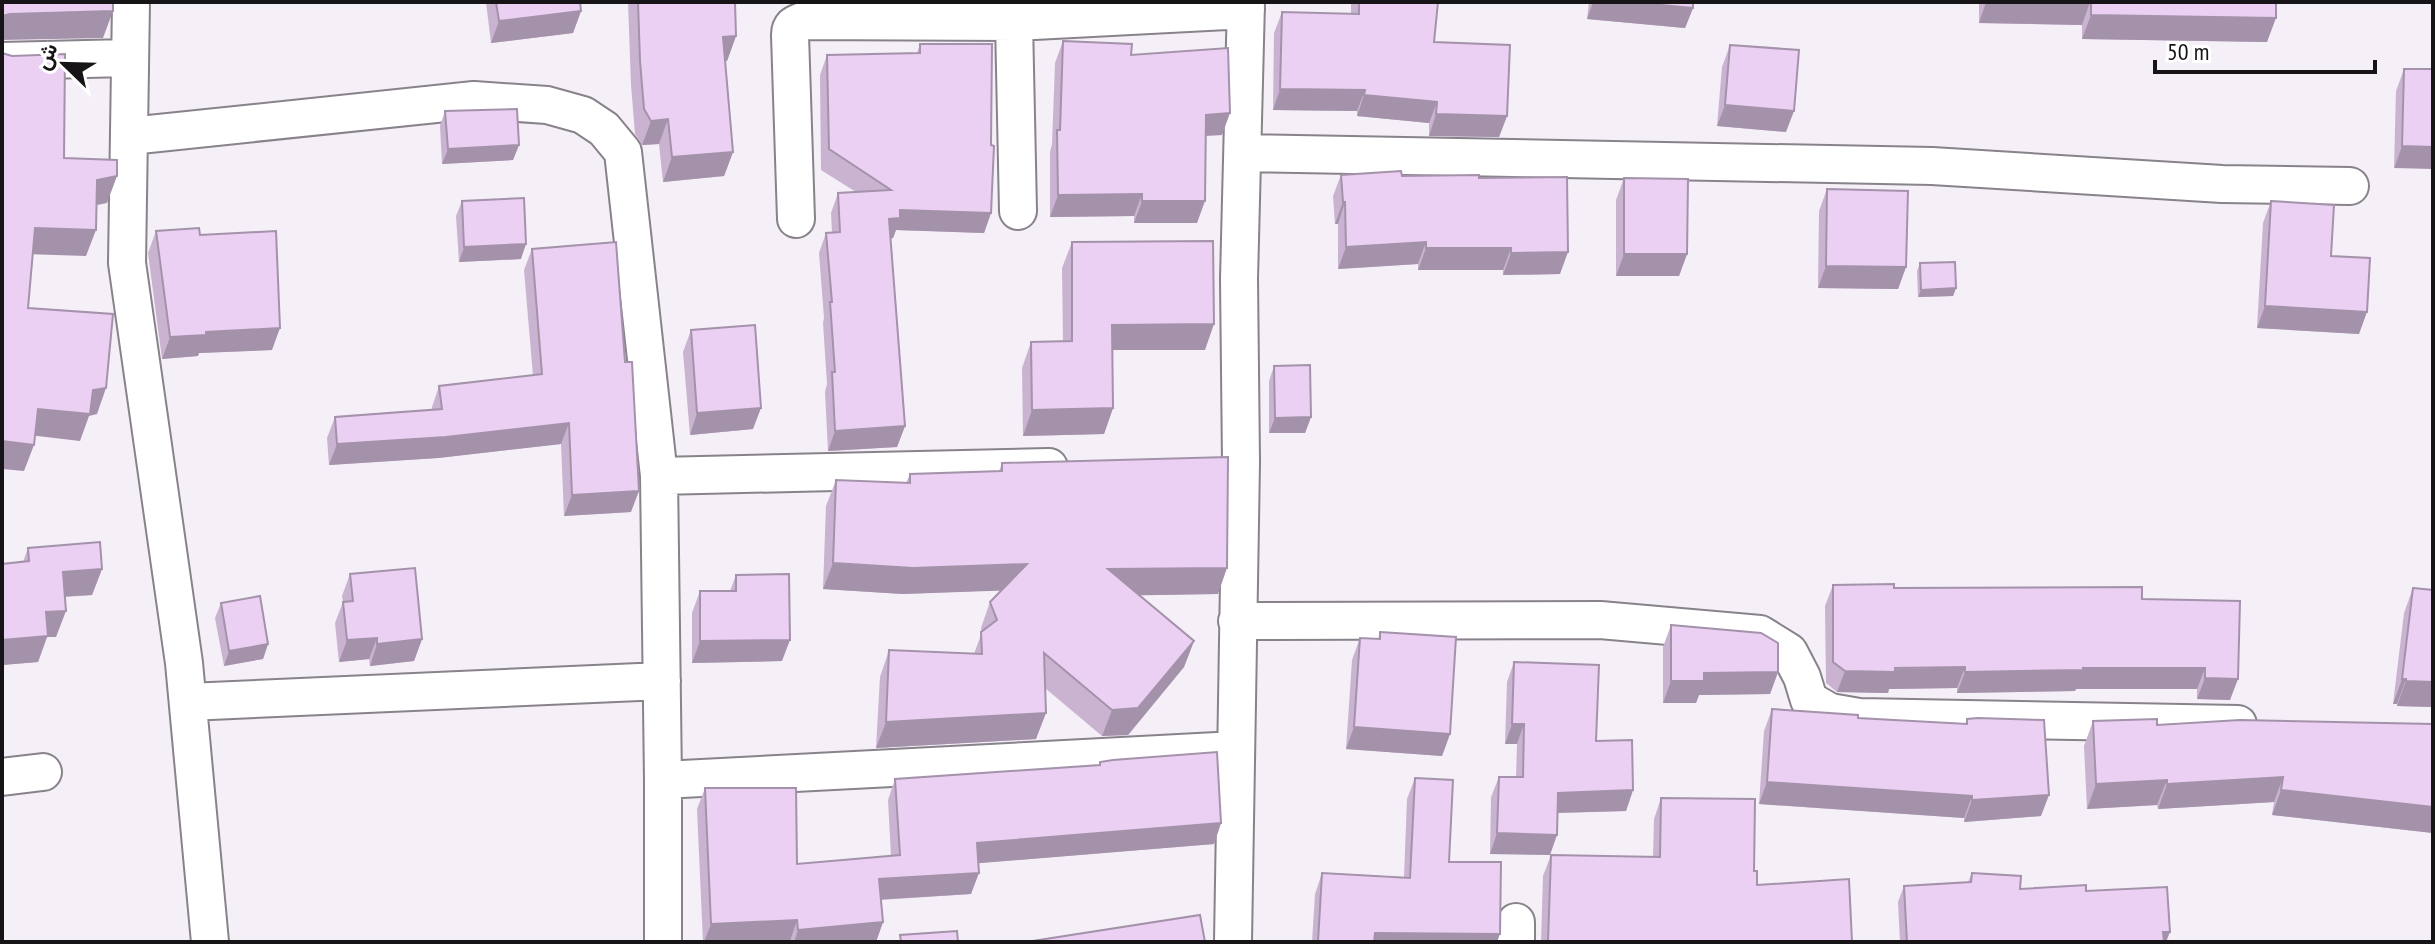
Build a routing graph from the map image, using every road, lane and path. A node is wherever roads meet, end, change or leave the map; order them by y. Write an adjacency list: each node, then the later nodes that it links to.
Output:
1 (131, 2): 4 (street)
2 (1246, 6): 3 (street); 7 (street)
3 (1014, 22): 9 (street); 10 (street)
4 (128, 58): 5 (street); 6 (street)
5 (2, 61)
6 (130, 136): 12 (street); 15 (street)
7 (1243, 153): 8 (street); 13 (street)
8 (2350, 186)
9 (1018, 211)
10 (796, 219)
11 (1084, 466): 12 (street)
12 (659, 476): 14 (street)
13 (1237, 621): 16 (street); 17 (street)
14 (662, 681): 15 (street); 20 (street)
15 (188, 702): 21 (street)
16 (2274, 725)
17 (1236, 750): 20 (street); 23 (street)
18 (43, 772): 19 (street)
19 (2, 777)
20 (663, 780): 22 (street)
21 (210, 942)
22 (663, 942)
23 (1233, 942)

